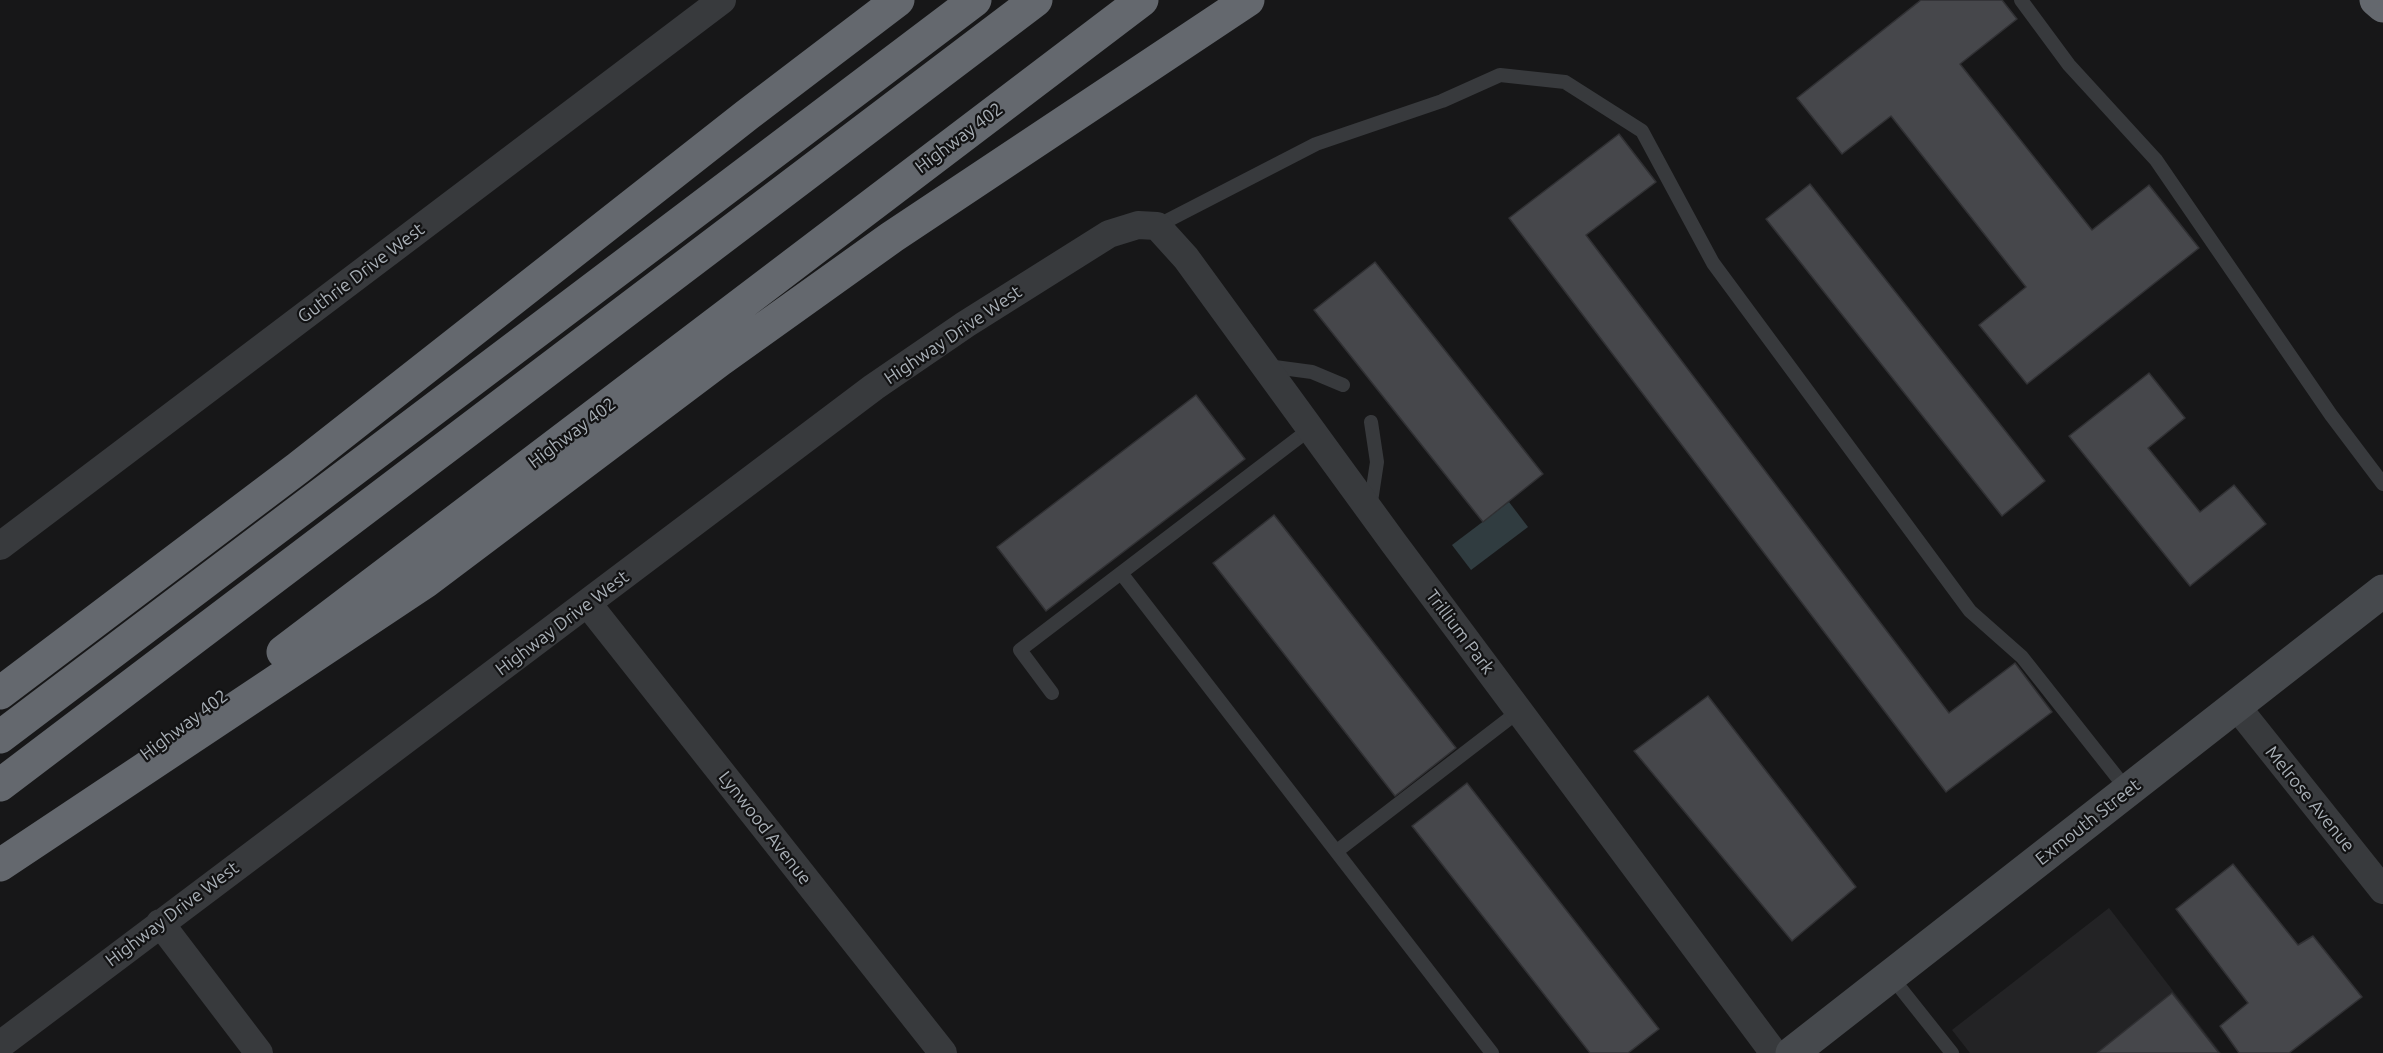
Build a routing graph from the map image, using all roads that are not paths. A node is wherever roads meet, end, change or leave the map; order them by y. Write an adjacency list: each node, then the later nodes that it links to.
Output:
1 (722, 0): 17 (street, Guthrie Drive West)
2 (898, 0): 21 (highway)
3 (975, 0): 25 (highway)
4 (1036, 0): 26 (highway)
5 (1142, 0): 29 (highway, Highway 402)
6 (1248, 0): 29 (highway)
7 (2021, 0): 15 (lane)
8 (2376, 0): 9 (highway)
9 (2383, 6)
10 (1147, 226): 11 (street, Trillium Park); 20 (street, Highway Drive West); 27 (lane)
11 (1265, 366): 12 (lane); 14 (street, Trillium Park)
12 (1343, 385)
13 (1371, 422): 16 (lane)
14 (1310, 429): 16 (street, Trillium Park); 18 (lane)
15 (2383, 484)
16 (1369, 510): 24 (street, Trillium Park)
17 (0, 546)
18 (1122, 573): 22 (lane); 28 (lane)
19 (2383, 591): 23 (main road, Exmouth Street)
20 (588, 604): 31 (street, Highway Drive West); 35 (street, Lynwood Avenue)
21 (0, 693)
22 (1052, 693)
23 (2237, 707): 27 (main road, Exmouth Street); 30 (street, Melrose Avenue)
24 (1519, 711): 28 (lane); 37 (street, Trillium Park)
25 (0, 738)
26 (0, 785)
27 (2128, 791): 32 (main road, Exmouth Street)
28 (1337, 851): 36 (lane)
29 (0, 864)
30 (2383, 890)
31 (160, 923): 33 (street, Highway Drive West); 34 (street)
32 (1890, 975): 38 (main road, Exmouth Street); 39 (lane)
33 (0, 1045)
34 (260, 1053)
35 (943, 1053)
36 (1492, 1053)
37 (1774, 1053)
38 (1792, 1053)
39 (1953, 1053)

